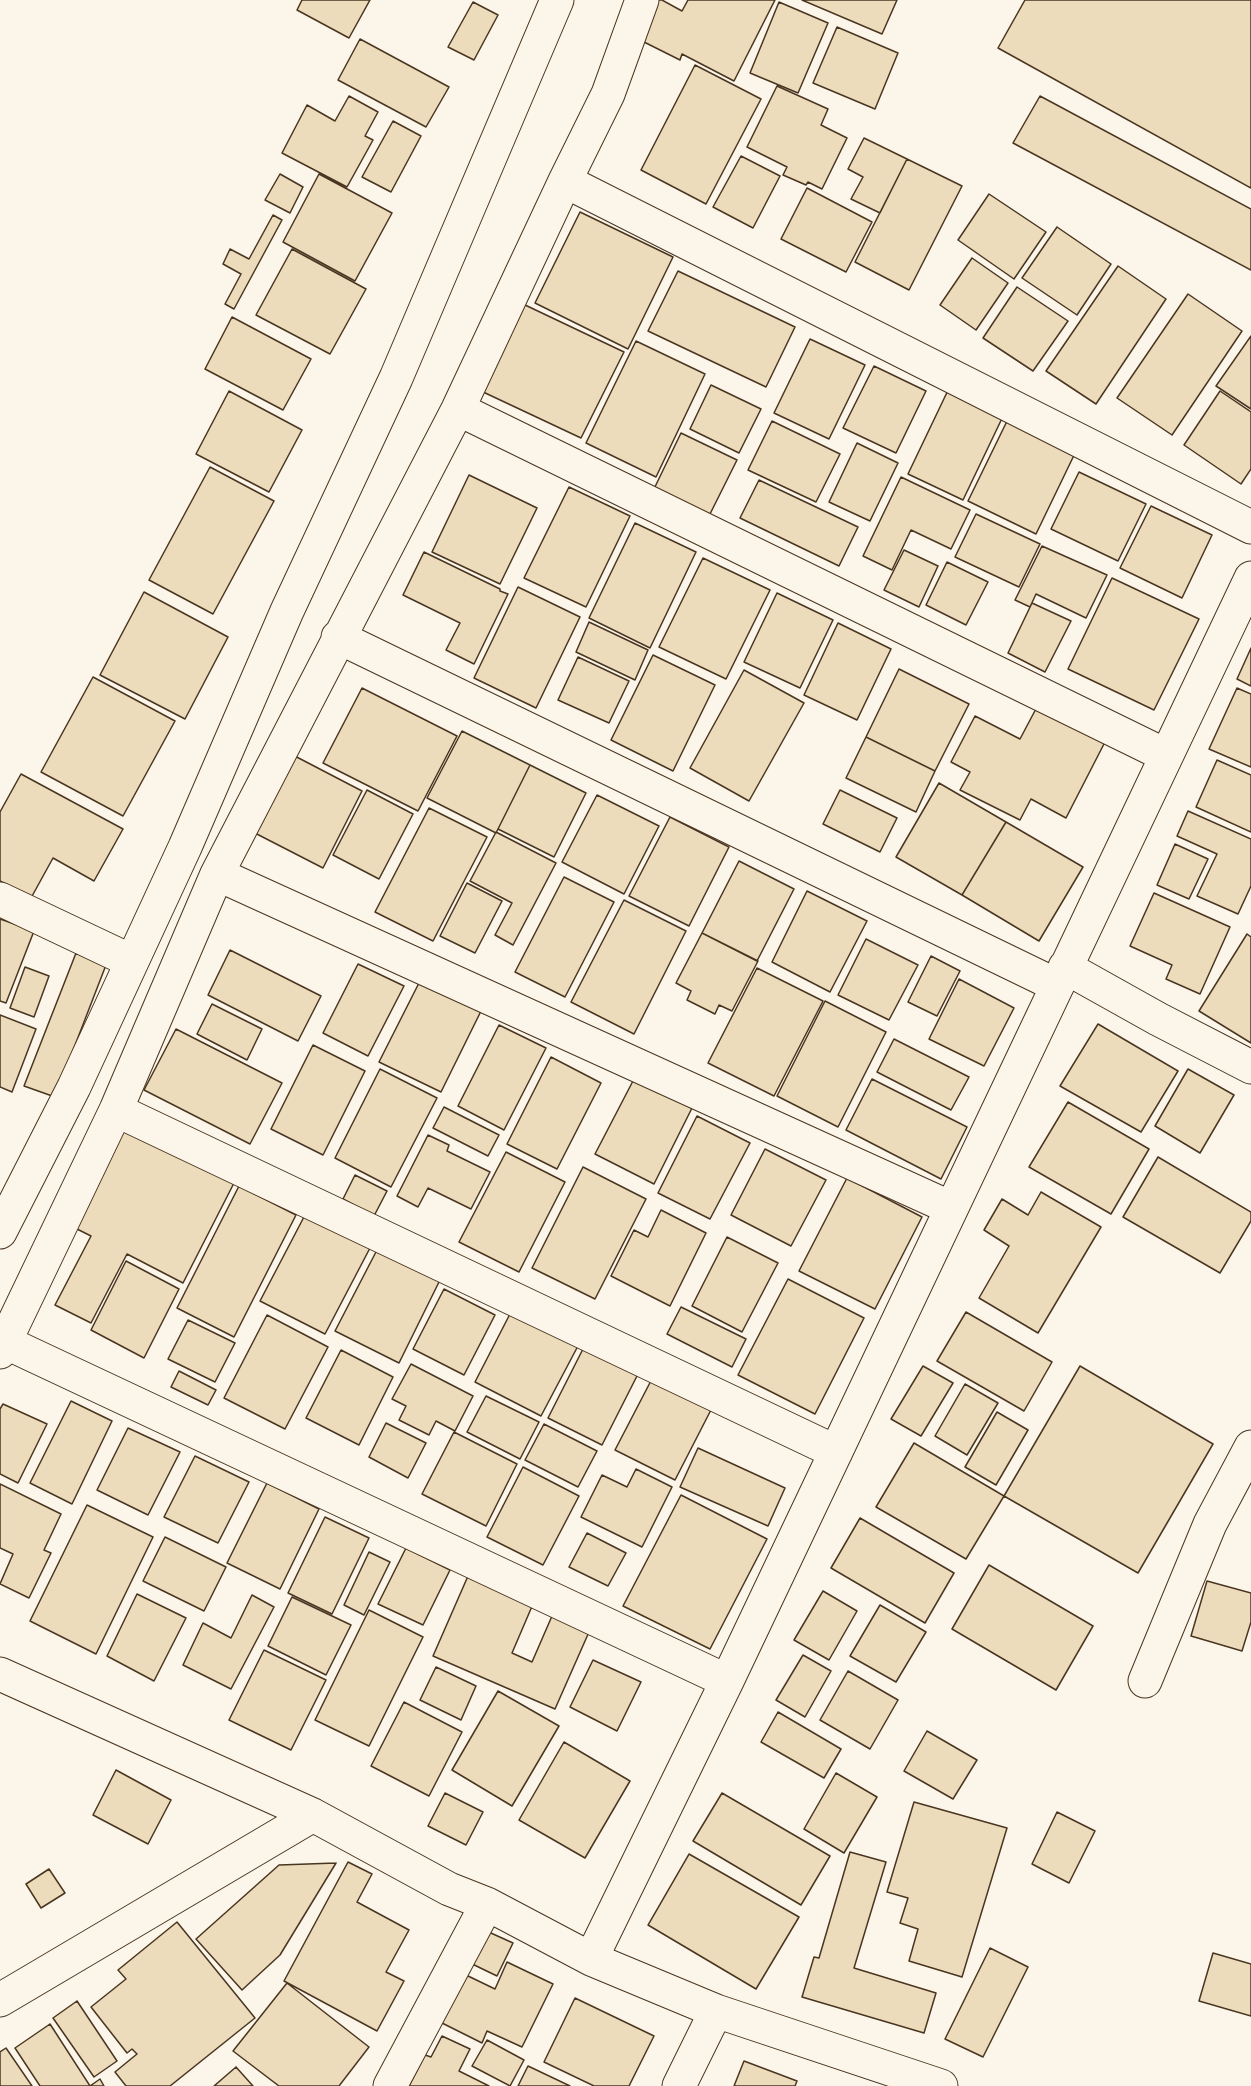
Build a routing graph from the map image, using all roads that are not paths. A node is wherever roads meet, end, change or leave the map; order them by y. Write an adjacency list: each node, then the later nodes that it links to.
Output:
1 (557, 0): 11 (street)
2 (642, 0): 3 (street)
3 (565, 181): 4 (street); 5 (street)
4 (458, 409): 7 (street); 8 (street)
5 (1251, 527)
6 (1251, 578): 8 (street)
7 (338, 637): 9 (street); 12 (street)
8 (1165, 755): 12 (street)
9 (218, 874): 14 (street); 15 (street)
10 (0, 899): 11 (street)
11 (131, 961): 16 (street)
12 (1061, 976): 13 (street); 15 (street)
13 (1251, 1067)
14 (116, 1110): 17 (street); 19 (street)
15 (951, 1208): 19 (street)
16 (0, 1232)
17 (3, 1347): 21 (street)
18 (1251, 1447): 22 (street)
19 (836, 1452): 21 (street)
20 (0, 1674): 23 (street)
21 (727, 1681): 25 (street)
22 (1145, 1681)
23 (313, 1815): 24 (street); 26 (street)
24 (488, 1904): 25 (street); 28 (street)
25 (591, 1959): 27 (street)
26 (0, 2000)
27 (716, 2011): 29 (street); 30 (street)
28 (390, 2086)
29 (679, 2086)
30 (941, 2086)

